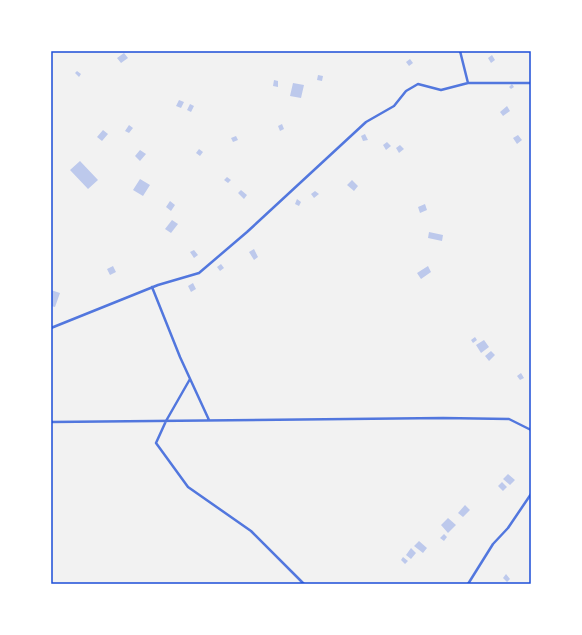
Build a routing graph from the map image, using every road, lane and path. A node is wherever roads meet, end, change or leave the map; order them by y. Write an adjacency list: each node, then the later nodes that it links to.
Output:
1 (460, 51): 2 (street)
2 (468, 83): 3 (street); 4 (street)
3 (531, 83)
4 (152, 287): 5 (street); 6 (street)
5 (51, 328)
6 (190, 378): 7 (street); 8 (street)
7 (208, 420): 8 (street); 10 (street)
8 (166, 421): 9 (street); 12 (street)
9 (51, 422)
10 (531, 430)
11 (531, 494): 13 (street)
12 (304, 584)
13 (468, 584)

